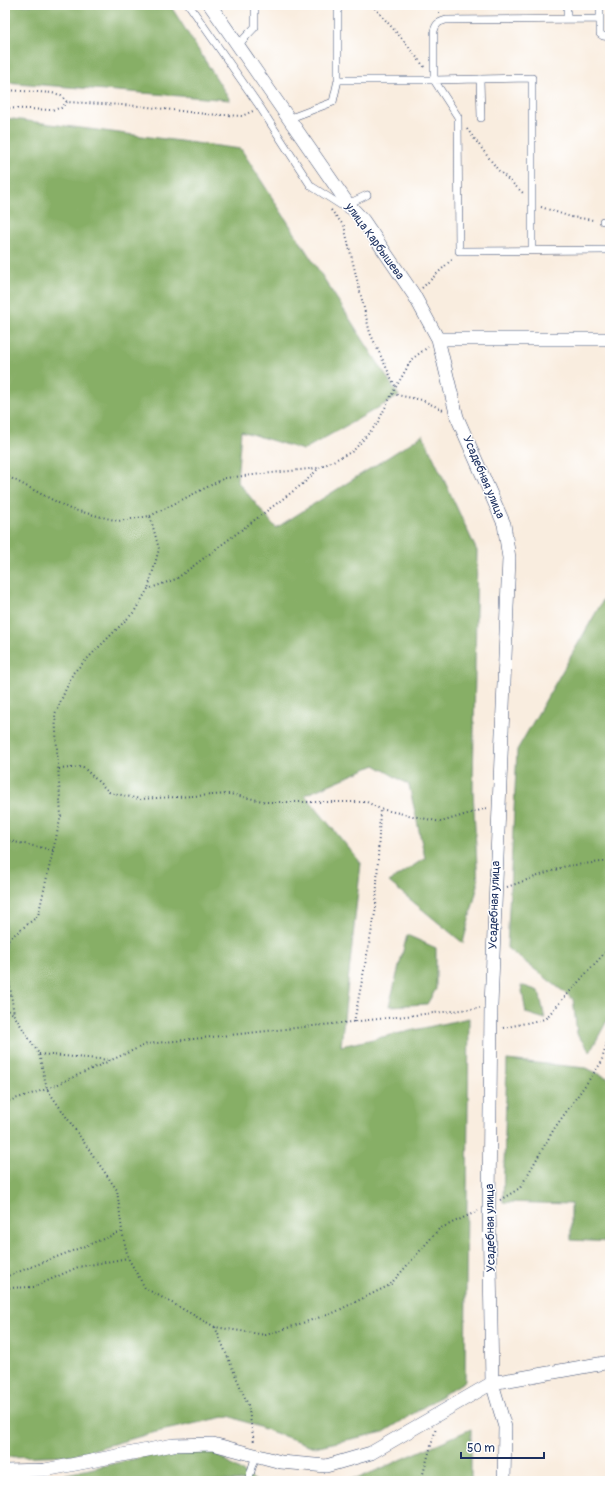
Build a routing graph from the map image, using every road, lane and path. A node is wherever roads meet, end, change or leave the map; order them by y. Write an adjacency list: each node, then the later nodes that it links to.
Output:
1 (189, 5): 17 (lane)
2 (210, 5): 11 (street, улица Карбышева)
3 (255, 5): 11 (lane)
4 (338, 5): 13 (lane)
5 (372, 5): 14 (path)
6 (567, 5): 8 (lane)
7 (600, 5): 9 (lane)
8 (567, 19): 9 (lane); 14 (lane)
9 (600, 19): 10 (lane)
10 (610, 37)
11 (238, 45): 20 (street, улица Карбышева)
12 (480, 79): 14 (lane); 19 (lane); 25 (lane)
13 (338, 80): 14 (lane); 20 (lane)
14 (434, 80): 27 (lane)
15 (5, 90): 16 (path)
16 (67, 102): 17 (path); 18 (path)
17 (260, 107): 24 (lane)
18 (5, 108)
19 (481, 118)
20 (288, 119): 22 (street, улица Карбышева)
21 (366, 195): 22 (lane)
22 (348, 204): 24 (street, улица Карбышева)
23 (330, 209): 31 (path)
24 (363, 220): 28 (street, улица Карбышева)
25 (532, 250): 26 (lane); 27 (lane)
26 (610, 250)
27 (459, 251): 28 (path)
28 (414, 295): 30 (street, улица Карбышева)
29 (610, 338): 30 (street)
30 (438, 339): 31 (path); 33 (street, Усадебная улица)
31 (396, 388): 32 (path)
32 (392, 394): 33 (path); 34 (path)
33 (457, 417): 39 (street, Усадебная улица)
34 (319, 468): 36 (path); 37 (path)
35 (5, 475): 36 (path)
36 (150, 516): 37 (path)
37 (148, 589): 38 (path)
38 (59, 769): 40 (path); 42 (path)
39 (498, 805): 40 (path); 44 (street, Усадебная улица)
40 (380, 809): 51 (path)
41 (5, 840): 42 (path)
42 (53, 850): 45 (path)
43 (610, 860): 44 (path)
44 (494, 891): 48 (street, Усадебная улица)
45 (5, 942)
46 (610, 946): 52 (path)
47 (5, 951): 50 (path)
48 (491, 1006): 51 (path); 52 (street, Усадебная улица)
49 (5, 1008): 50 (path)
50 (14, 1015): 54 (path)
51 (354, 1022): 55 (path)
52 (490, 1030): 58 (street, Усадебная улица)
53 (610, 1032): 58 (path)
54 (39, 1054): 55 (path); 56 (path)
55 (112, 1060): 56 (path)
56 (46, 1089): 57 (path); 59 (path)
57 (5, 1102)
58 (489, 1206): 63 (path); 65 (street, Усадебная улица)
59 (122, 1231): 60 (path); 61 (path)
60 (128, 1258): 62 (path); 63 (path)
61 (5, 1277)
62 (5, 1288)
63 (215, 1327): 67 (path)
64 (610, 1362): 65 (street)
65 (492, 1383): 66 (street); 71 (street, Усадебная улица)
66 (441, 1413): 67 (street); 70 (path)
67 (256, 1455): 68 (street); 69 (lane)
68 (5, 1471)
69 (248, 1481)
70 (421, 1481)
71 (504, 1481)

